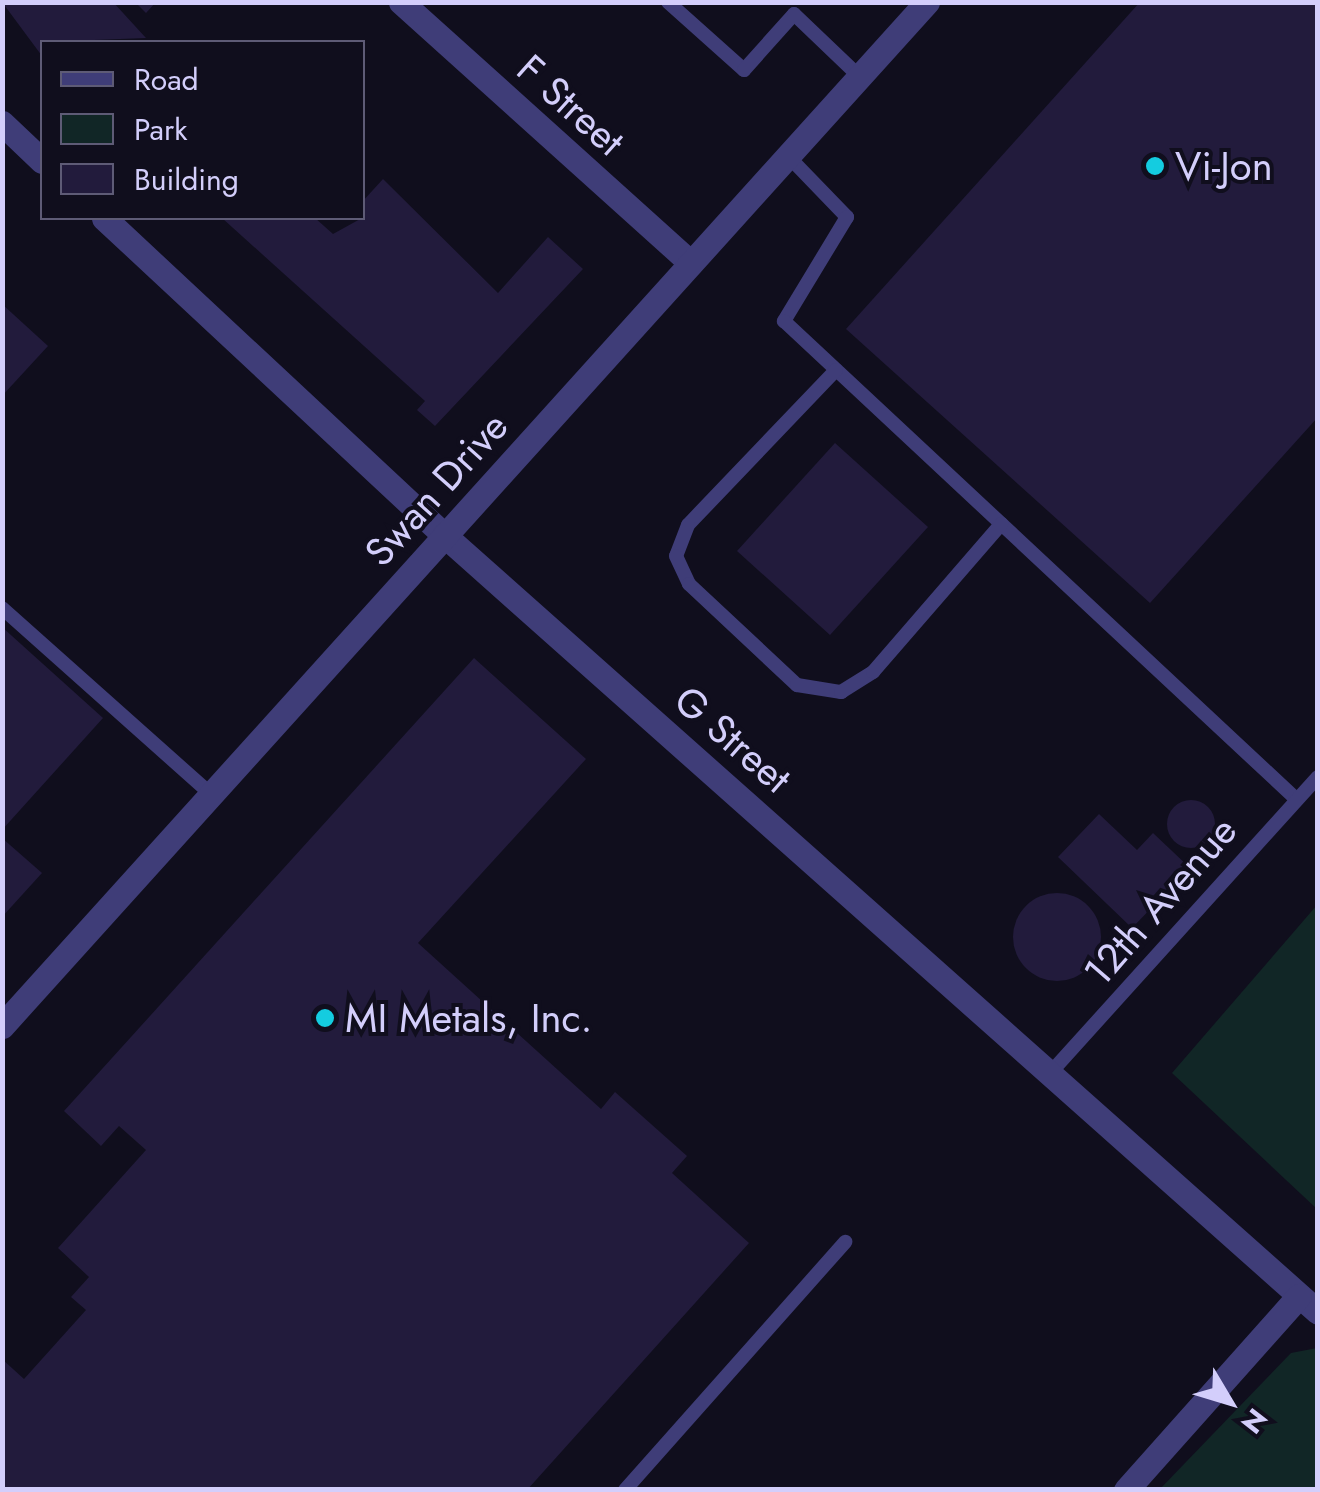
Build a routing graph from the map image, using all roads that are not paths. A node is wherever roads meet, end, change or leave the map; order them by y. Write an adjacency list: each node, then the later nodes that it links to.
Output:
1 (400, 2): 9 (street, F Street)
2 (668, 2): 4 (lane)
3 (927, 2): 4 (street, Swan Drive)
4 (860, 77): 6 (street, Swan Drive)
5 (2, 123): 7 (street)
6 (788, 156): 9 (street, Swan Drive); 10 (lane)
7 (40, 158)
8 (106, 220): 12 (street, G Street)
9 (691, 263): 12 (street, Swan Drive)
10 (836, 370): 11 (lane); 11 (lane)
11 (1002, 524): 16 (lane)
12 (444, 536): 15 (street, Swan Drive); 18 (street, G Street)
13 (2, 608): 15 (lane)
14 (1318, 777): 16 (lane, 12th Avenue)
15 (211, 794): 17 (street, Swan Drive)
16 (1296, 799): 18 (lane, 12th Avenue)
17 (2, 1026)
18 (1053, 1070): 20 (street, G Street)
19 (844, 1242): 21 (lane)
20 (1308, 1304): 22 (street)
21 (631, 1487)
22 (1126, 1490)

